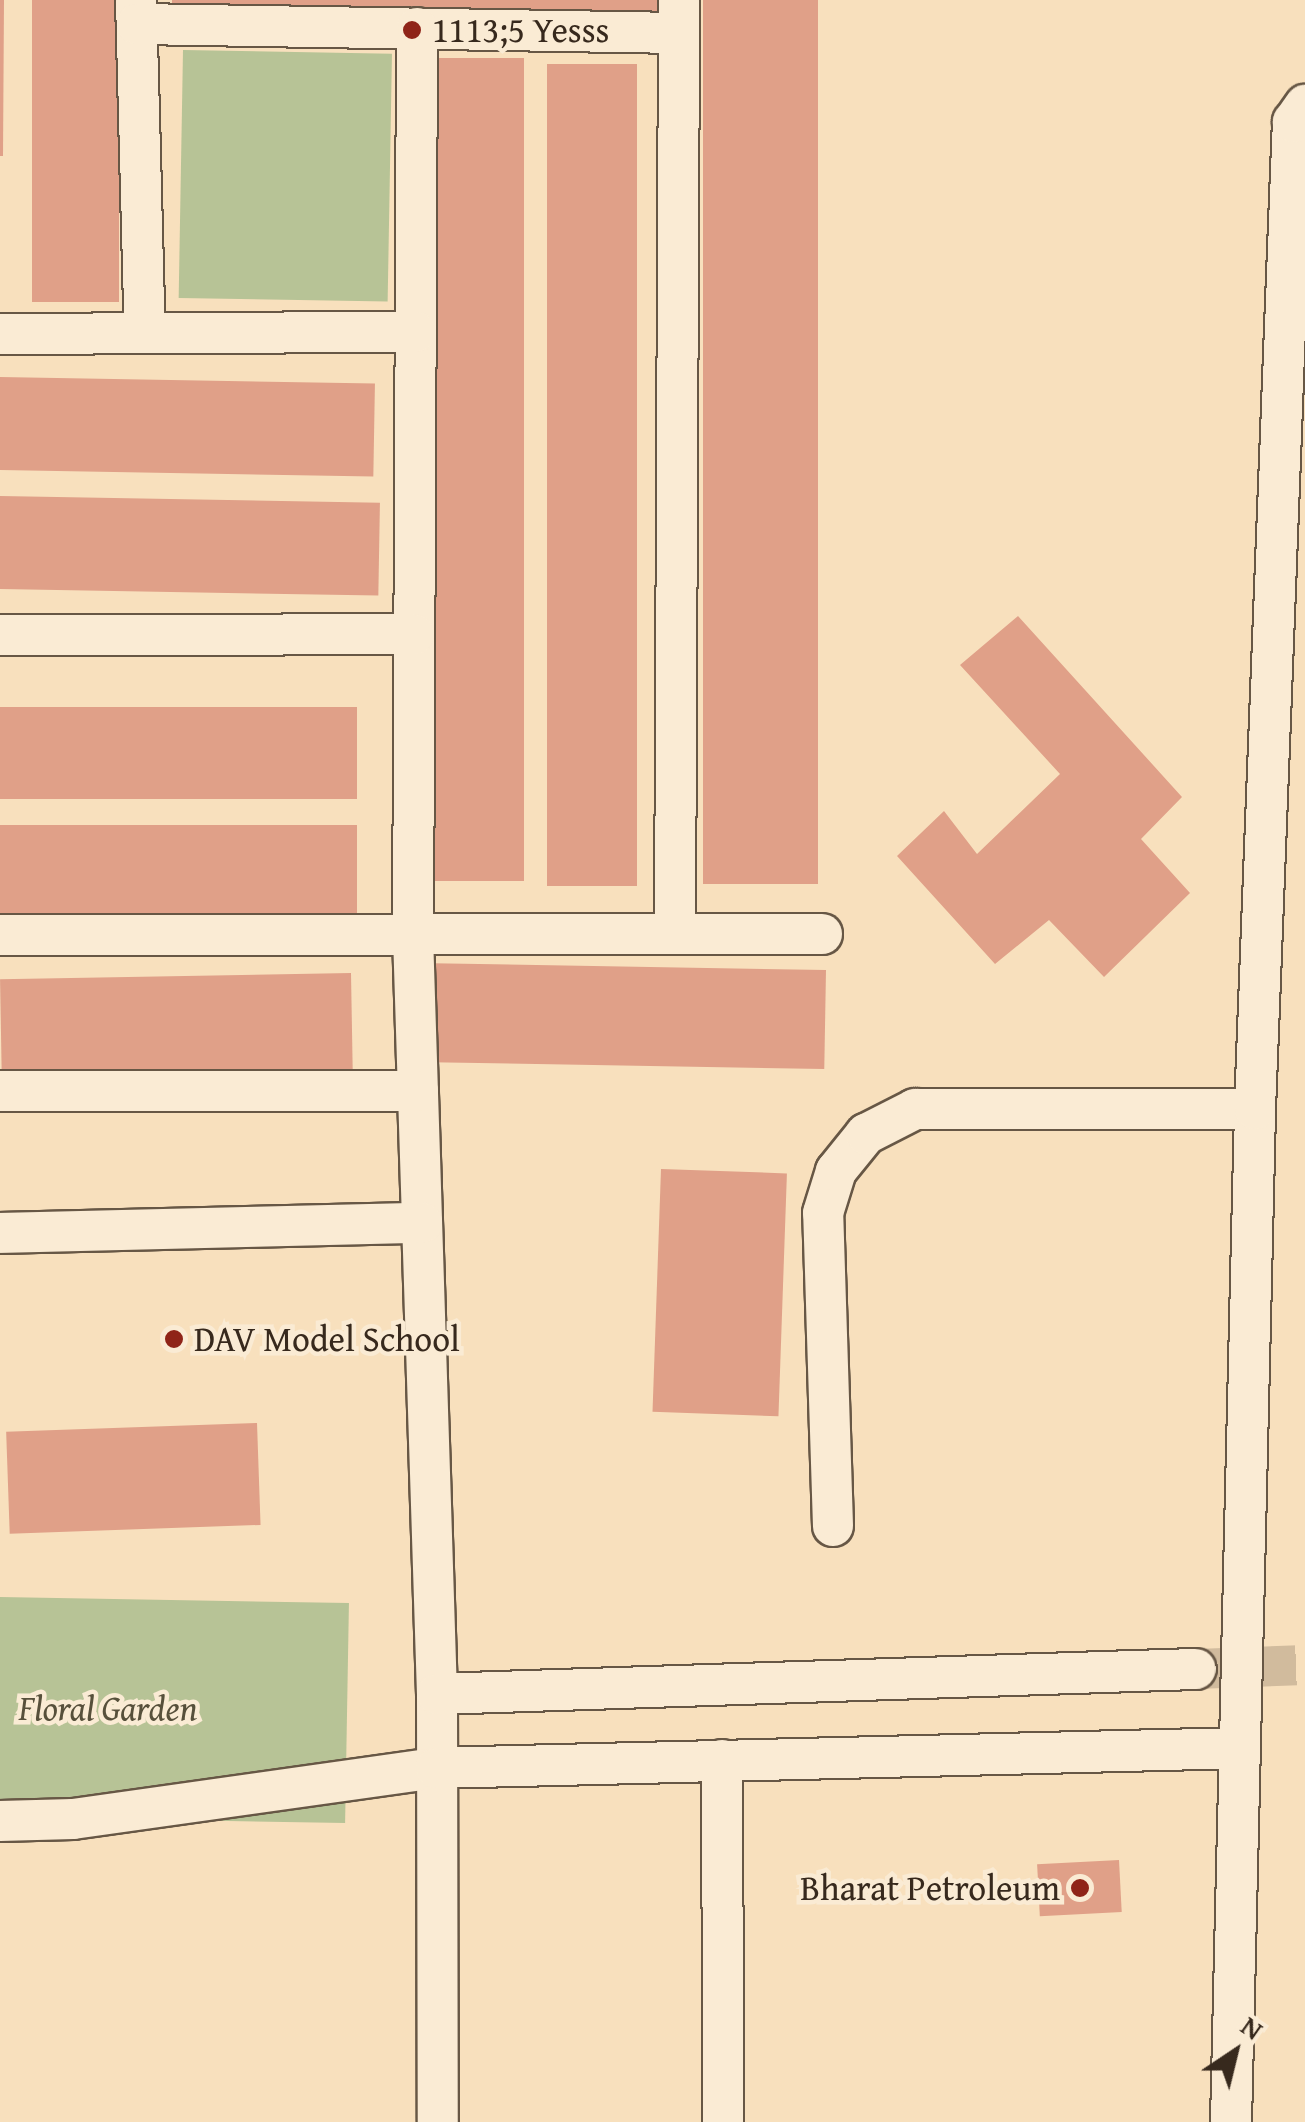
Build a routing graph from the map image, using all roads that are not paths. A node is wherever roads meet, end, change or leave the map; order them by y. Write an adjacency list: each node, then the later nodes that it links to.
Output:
1 (137, 12): 3 (street); 6 (street)
2 (679, 16): 3 (street); 11 (street)
3 (417, 28): 5 (street)
4 (1305, 105): 16 (street)
5 (416, 332): 6 (street); 8 (street)
6 (145, 333): 7 (street)
7 (0, 334)
8 (414, 634): 9 (street); 10 (street)
9 (0, 635)
10 (413, 934): 11 (street); 13 (street); 15 (street)
11 (675, 934): 12 (street)
12 (822, 934)
13 (0, 935)
14 (0, 1091): 15 (street)
15 (418, 1092): 17 (street)
16 (1255, 1109): 19 (street); 22 (street)
17 (422, 1223): 18 (street); 21 (street)
18 (0, 1234)
19 (833, 1526)
20 (1196, 1669): 21 (street)
21 (437, 1694): 24 (street)
22 (1240, 1748): 23 (street); 28 (street)
23 (722, 1760): 24 (street); 27 (street)
24 (436, 1768): 25 (street); 26 (street)
25 (0, 1822)
26 (438, 2122)
27 (723, 2122)
28 (1231, 2122)

